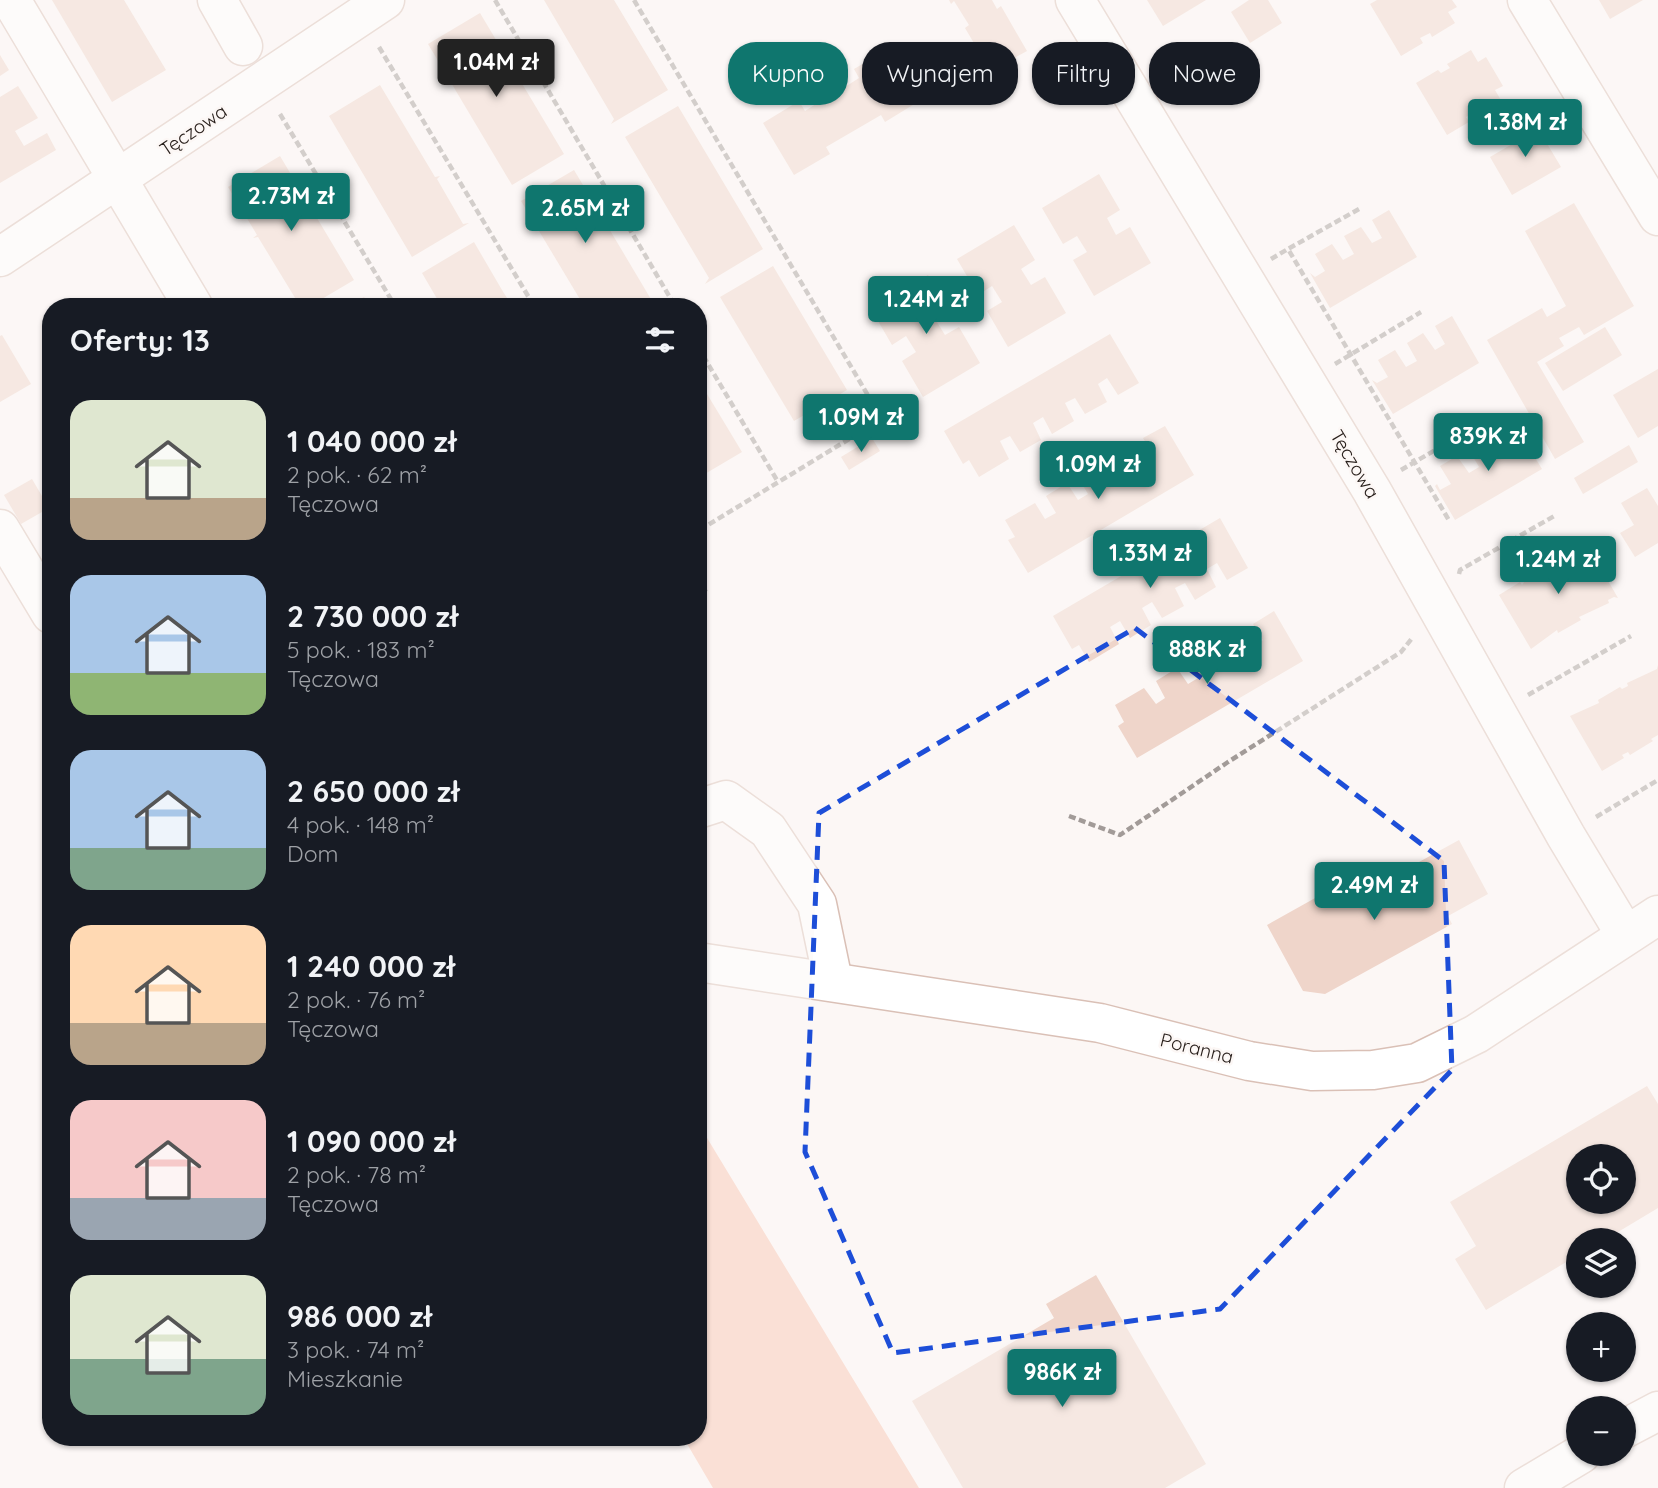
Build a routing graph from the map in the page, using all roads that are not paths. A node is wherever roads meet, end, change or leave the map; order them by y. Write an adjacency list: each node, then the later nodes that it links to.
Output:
1 (11, 0): 7 (street)
2 (217, 0): 6 (street)
3 (385, 0): 7 (street, Tęczowa)
4 (1075, 0): 15 (street, Tęczowa)
5 (1527, 0): 8 (street)
6 (243, 46)
7 (117, 181): 9 (street, Tęczowa); 10 (street)
8 (1658, 216)
9 (0, 257)
10 (188, 298)
11 (0, 529): 12 (street)
12 (42, 599)
13 (707, 806): 17 (street)
14 (1658, 915): 15 (street, Poranna)
15 (1625, 934): 17 (street, Poranna)
16 (707, 963): 17 (street, Poranna)
17 (833, 981)
18 (1658, 1411): 19 (street)
19 (1636, 1423)
20 (1566, 1463): 21 (street)
21 (1524, 1488)

